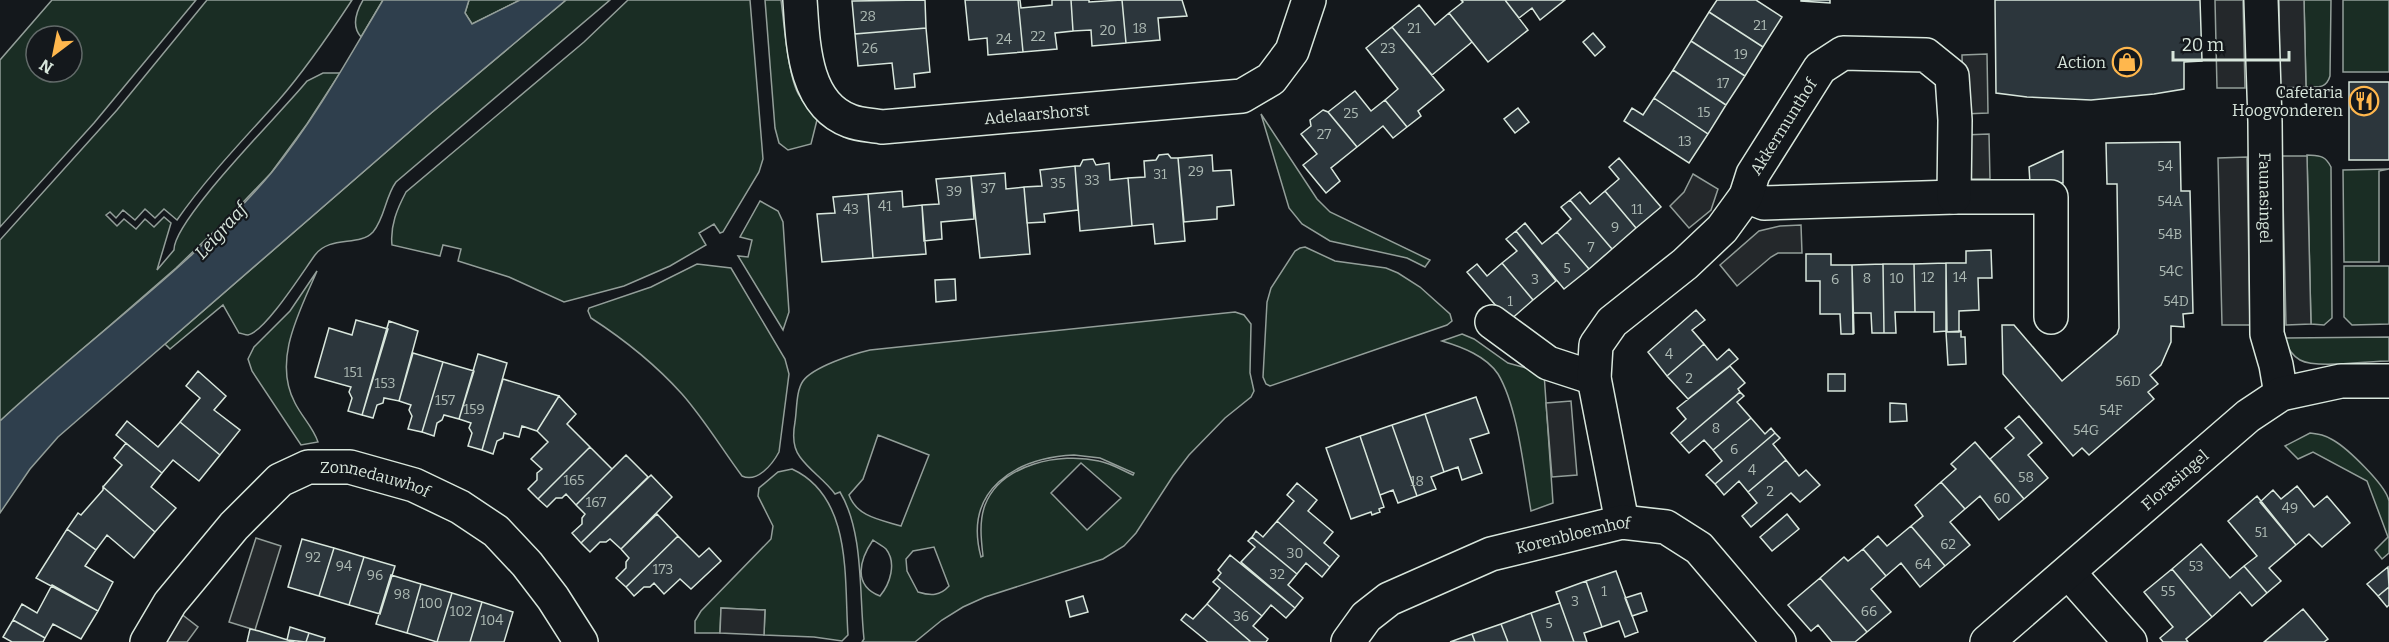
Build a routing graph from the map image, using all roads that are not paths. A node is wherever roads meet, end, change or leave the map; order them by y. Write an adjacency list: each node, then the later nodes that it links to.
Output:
1 (800, 0): 2 (street, Adelaarshorst)
2 (1309, 0)
3 (2261, 0): 10 (street, Faunasingel)
4 (1746, 196): 5 (street, Akkermunthof); 5 (street, Akkermunthof); 8 (street, Akkermunthof)
5 (1954, 197): 6 (street, Akkermunthof)
6 (2051, 317)
7 (1492, 322): 8 (street)
8 (1594, 378): 11 (street, Akkermunthof)
9 (2389, 381): 10 (street, Florasingel)
10 (2281, 394): 12 (street, Florasingel)
11 (1622, 522): 15 (street, Korenbloemhof); 16 (street, Korenbloemhof)
12 (2069, 573): 17 (street, Florasingel); 18 (street)
13 (147, 642): 14 (street, Zonnedauwhof)
14 (581, 642)
15 (1348, 642)
16 (1779, 642)
17 (1987, 642)
18 (2130, 642)

